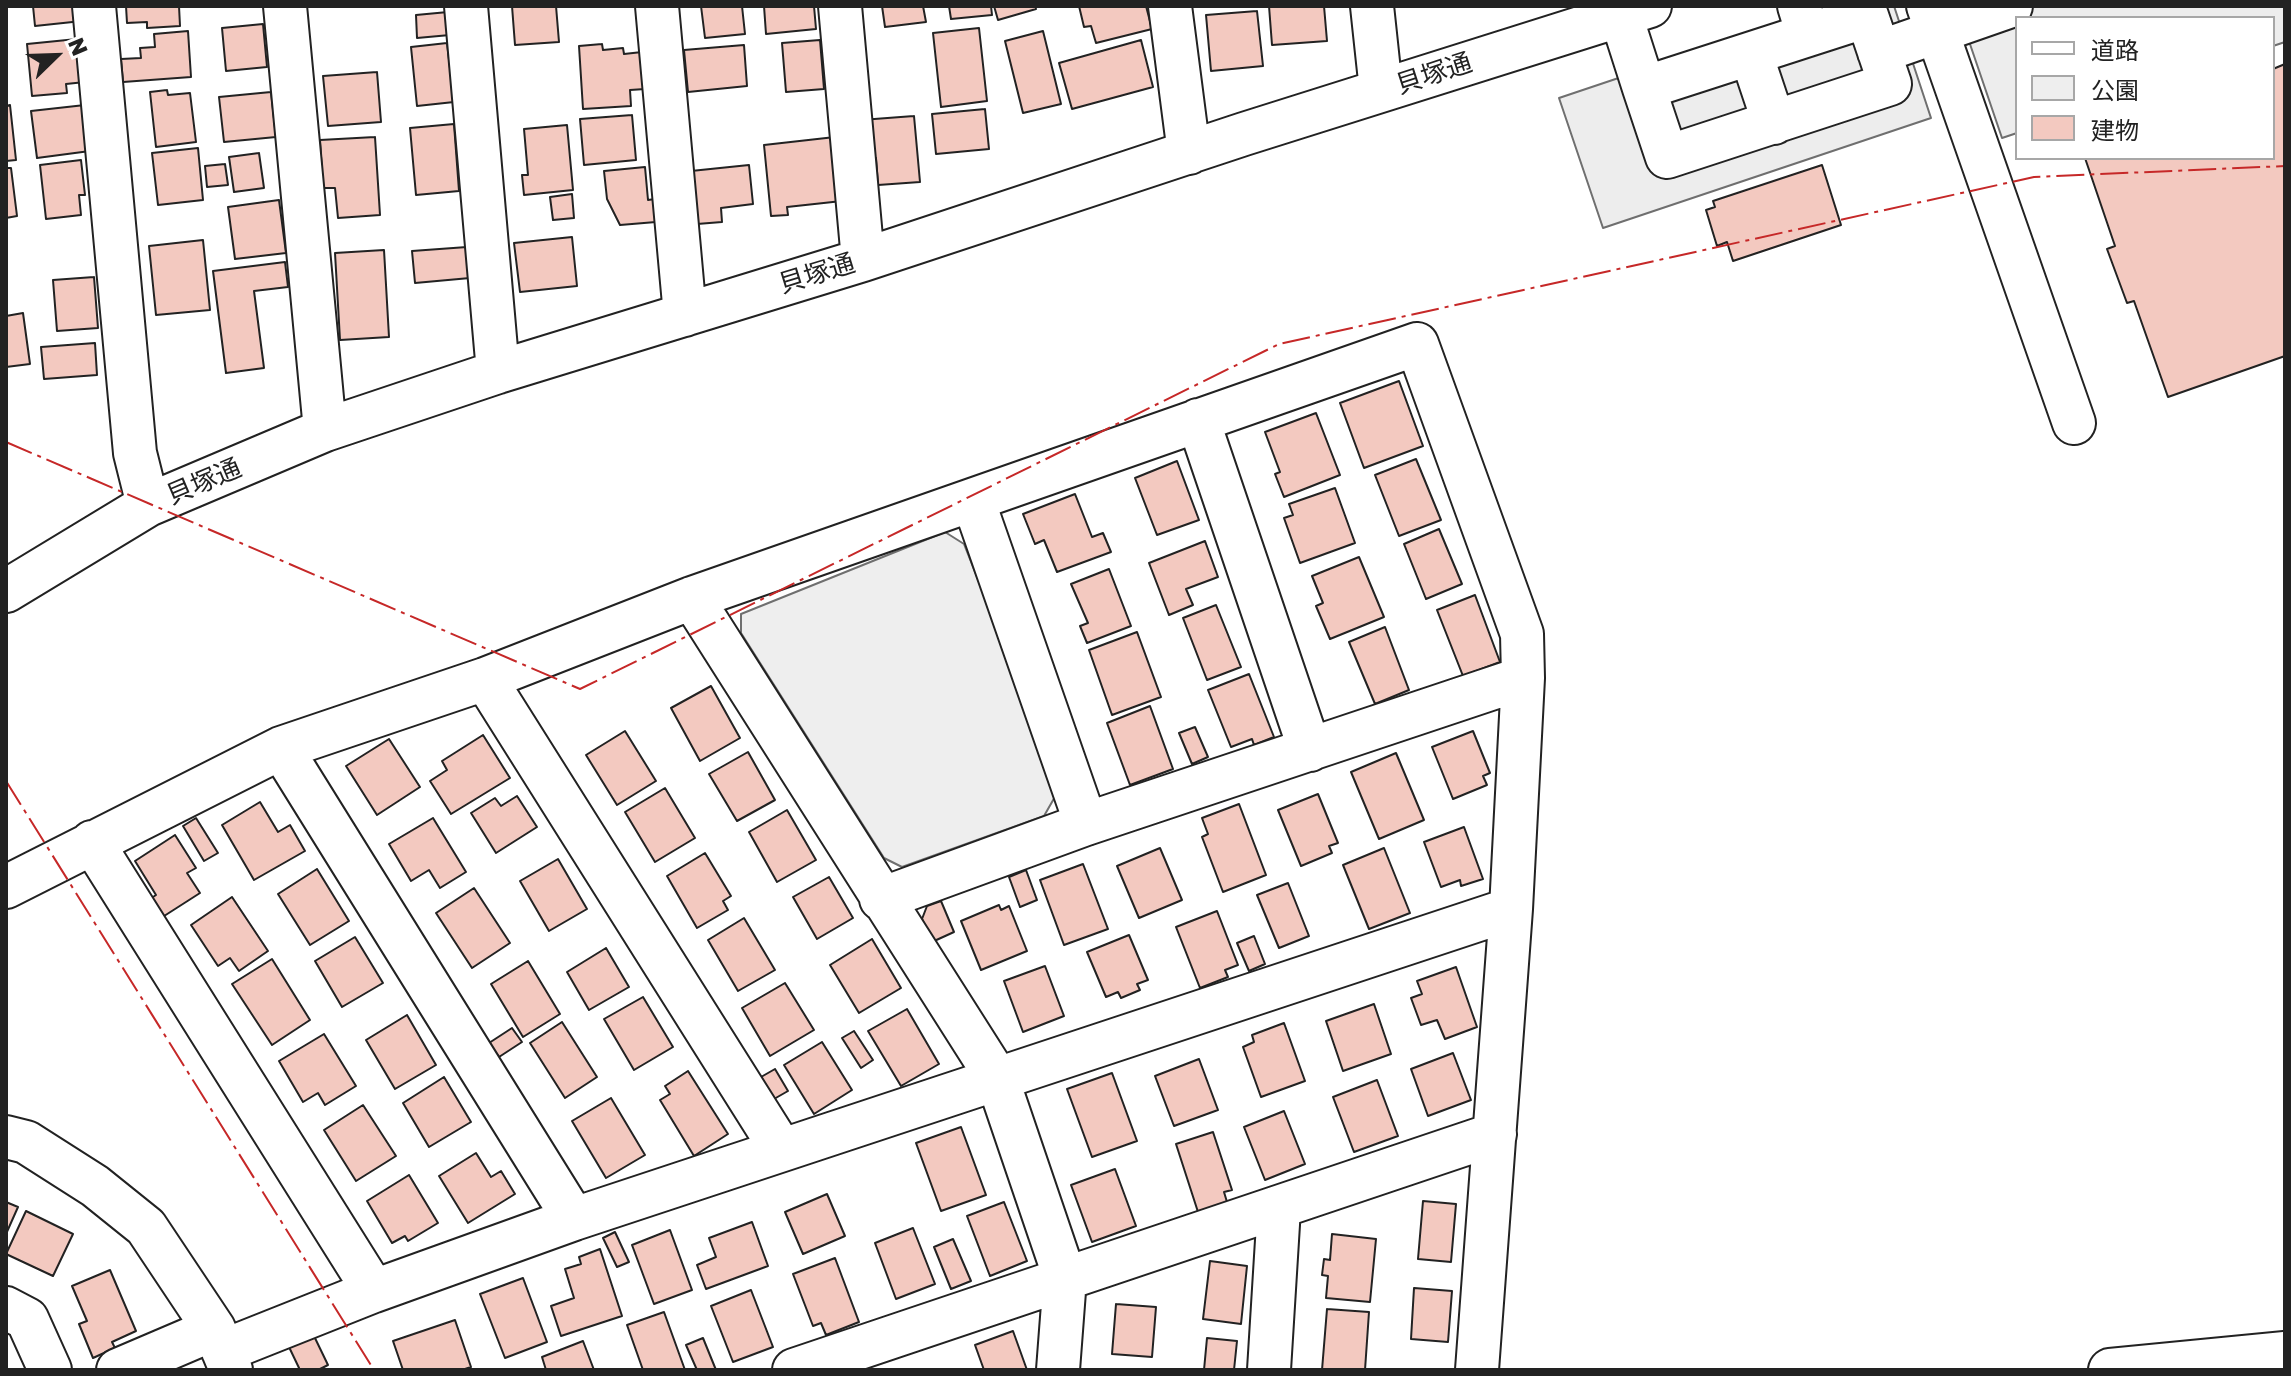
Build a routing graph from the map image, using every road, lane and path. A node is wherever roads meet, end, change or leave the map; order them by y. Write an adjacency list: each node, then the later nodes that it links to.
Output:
1 (94, 6): 26 (street)
2 (285, 6): 24 (street)
3 (466, 6): 21 (street)
4 (657, 6): 20 (street)
5 (840, 6): 19 (street)
6 (1170, 6): 18 (street)
7 (1372, 6): 16 (street)
8 (2011, 6): 10 (street)
9 (1636, 11): 12 (street, 貝塚通); 15 (street)
10 (1933, 18): 13 (street); 23 (street)
11 (1803, 21): 13 (street); 14 (street)
12 (1539, 23): 16 (street, 貝塚通)
13 (1879, 52): 17 (street)
14 (1751, 54): 15 (street); 17 (street)
15 (1644, 88): 17 (street)
16 (1381, 90): 18 (street, 貝塚通)
17 (1774, 123)
18 (1189, 153): 19 (street, 貝塚通)
19 (863, 260): 20 (street, 貝塚通)
20 (685, 315): 21 (street, 貝塚通)
21 (498, 372): 24 (street, 貝塚通)
22 (1198, 420): 25 (street); 29 (street); 32 (street)
23 (2074, 423)
24 (325, 430): 26 (street, 貝塚通)
25 (973, 500): 28 (street); 33 (street)
26 (148, 505): 27 (street, 貝塚通)
27 (6, 591)
28 (692, 598): 30 (street); 36 (street)
29 (1523, 678): 32 (street); 37 (street)
30 (485, 679): 31 (street); 41 (street)
31 (281, 748): 34 (street); 43 (street)
32 (1310, 750): 33 (street)
33 (1086, 824): 36 (street)
34 (92, 842): 35 (street); 45 (street)
35 (6, 887)
36 (881, 899): 38 (street)
37 (1511, 909): 38 (street); 39 (street)
38 (997, 1078): 41 (street); 44 (street)
39 (1495, 1134): 42 (street); 54 (street)
40 (6, 1137): 47 (street)
41 (781, 1149): 43 (street)
42 (1279, 1208): 44 (street); 53 (street)
43 (574, 1219): 45 (street)
44 (1065, 1278): 51 (street); 52 (street)
45 (374, 1291): 47 (street)
46 (6, 1308): 49 (street)
47 (223, 1350): 50 (street)
48 (2285, 1353): 55 (street)
49 (50, 1370)
50 (118, 1370)
51 (794, 1370)
52 (1058, 1370)
53 (1269, 1370)
54 (1477, 1370)
55 (2110, 1370)

